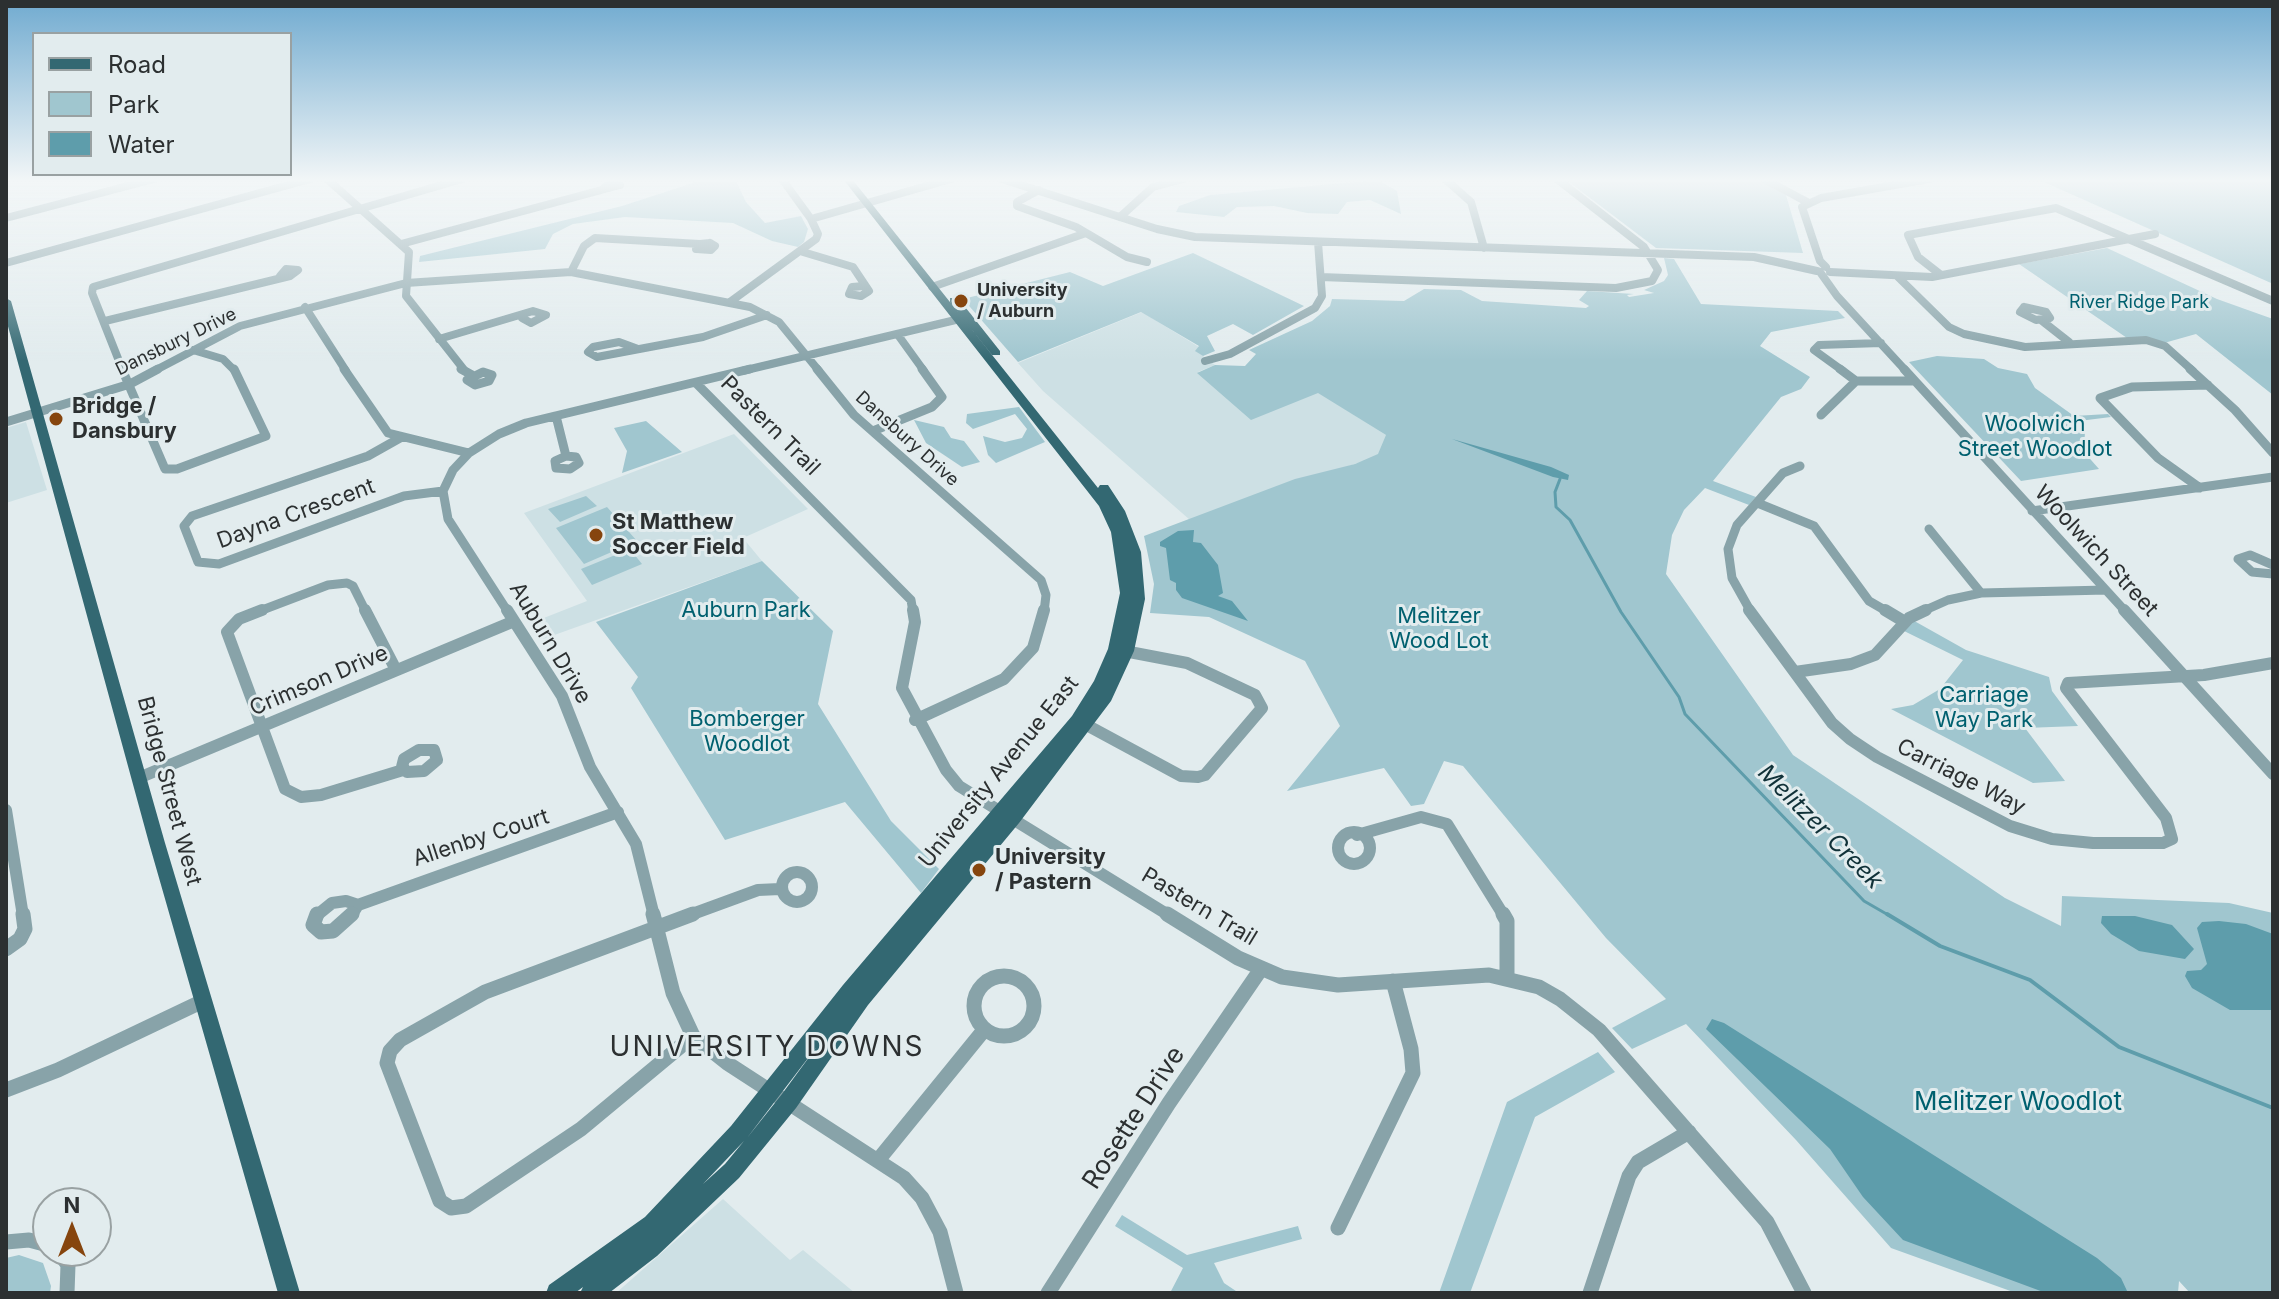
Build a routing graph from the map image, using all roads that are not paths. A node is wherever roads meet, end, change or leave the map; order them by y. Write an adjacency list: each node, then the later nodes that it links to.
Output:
1 (91, 240): 25 (street)
2 (253, 240): 43 (street)
3 (396, 240): 19 (street)
4 (417, 240): 19 (street)
5 (593, 240): 27 (street)
6 (623, 240): 20 (street)
7 (813, 240): 22 (street)
8 (899, 240): 34 (main road, University Avenue East)
9 (1067, 240): 34 (street)
10 (1097, 240): 24 (street)
11 (1259, 240): 18 (street)
12 (1482, 240): 21 (street)
13 (1632, 240): 23 (street)
14 (1811, 240): 26 (street, Woolwich Street)
15 (1910, 240): 28 (street)
16 (2125, 240): 28 (street)
17 (2129, 240): 36 (street)
18 (1318, 242): 21 (street); 30 (street)
19 (401, 244): 32 (street)
20 (700, 244)
21 (1484, 248): 23 (street)
22 (803, 252): 33 (street); 37 (street)
23 (1650, 254): 26 (street); 30 (street)
24 (1147, 262)
25 (6, 263)
26 (1823, 270): 31 (street); 47 (street, Woolwich Street)
27 (571, 272): 32 (street, Dansbury Drive); 37 (street, Dansbury Drive)
28 (1941, 275): 31 (street)
29 (280, 276): 43 (street)
30 (1321, 277): 51 (street)
31 (1898, 277): 46 (street)
32 (406, 283): 38 (street, Dansbury Drive); 45 (street)
33 (864, 286)
34 (936, 286): 41 (main road, University Avenue East)
35 (6, 301): 58 (main road, Bridge Street West)
36 (2273, 301)
37 (730, 302): 39 (street, Dansbury Drive)
38 (305, 307): 49 (street, Dansbury Drive); 63 (street)
39 (767, 315): 48 (street); 50 (street, Dansbury Drive)
40 (522, 318): 45 (street)
41 (963, 319): 44 (street); 80 (main road, University Avenue East)
42 (2041, 320): 46 (street)
43 (105, 321): 55 (street)
44 (898, 335): 50 (street); 62 (street)
45 (439, 339): 52 (street)
46 (2069, 342): 57 (street)
47 (1881, 343): 53 (street); 54 (street, Woolwich Street)
48 (638, 349): 48 (street)
49 (193, 350): 55 (street, Dansbury Drive); 55 (street)
50 (806, 357): 56 (street); 62 (street, Dansbury Drive)
51 (1205, 361)
52 (472, 375)
53 (1856, 381): 54 (street); 59 (street)
54 (1914, 381): 72 (street, Woolwich Street)
55 (130, 384): 58 (street, Dansbury Drive)
56 (697, 384): 60 (street); 85 (street, Pastern Trail)
57 (2208, 385): 65 (street); 69 (street)
58 (39, 412): 61 (street, Dansbury Drive); 90 (main road, Bridge Street West)
59 (1821, 415)
60 (556, 416): 64 (street); 66 (street)
61 (6, 422)
62 (873, 431): 85 (street, Dansbury Drive)
63 (400, 438): 64 (street); 70 (street, Dayna Crescent)
64 (469, 453): 70 (street)
65 (2273, 453)
66 (566, 456)
67 (1800, 466): 71 (street)
68 (2273, 477): 69 (street)
69 (2200, 488): 72 (street)
70 (443, 491): 78 (street, Auburn Drive)
71 (1760, 504): 79 (street); 83 (street)
72 (2032, 511): 76 (street, Woolwich Street)
73 (1929, 529): 77 (street)
74 (2271, 562): 75 (street)
75 (2273, 574)
76 (2106, 590): 77 (street); 84 (street, Woolwich Street)
77 (1981, 593): 79 (street)
78 (512, 622): 82 (street, Crimson Drive); 92 (street, Auburn Drive)
79 (1905, 622): 83 (street)
80 (1121, 650): 86 (main road, University Avenue East); 86 (street)
81 (2273, 663): 84 (street)
82 (396, 670): 87 (street, Crimson Drive); 87 (street)
83 (1795, 672): 84 (street, Carriage Way)
84 (2185, 676): 89 (street, Woolwich Street)
85 (915, 720): 93 (street, Pastern Trail)
86 (1082, 722): 93 (main road, University Avenue East)
87 (261, 727): 88 (street); 90 (street, Crimson Drive)
88 (403, 770)
89 (2273, 774)
90 (141, 777): 102 (main road, Bridge Street West)
91 (6, 810): 98 (street)
92 (618, 812): 96 (street, Allenby Court); 97 (street, Auburn Drive)
93 (1007, 816): 99 (street, Pastern Trail); 106 (main road, University Avenue East)
94 (1357, 835): 100 (street)
95 (780, 889): 97 (street)
96 (358, 905)
97 (659, 927): 104 (street, Auburn Drive); 104 (street)
98 (6, 949)
99 (1261, 969): 101 (street, Pastern Trail); 118 (street, Rosette Drive)
100 (1507, 979): 101 (street, Pastern Trail); 107 (street, Pastern Trail)
101 (1393, 981): 109 (street)
102 (203, 1001): 105 (street); 114 (main road, Bridge Street West)
103 (984, 1030): 103 (street); 108 (street)
104 (693, 1036): 106 (street, Auburn Drive)
105 (6, 1090)
106 (781, 1095): 108 (street, Auburn Drive); 115 (main road, University Avenue East); 116 (main road, University Avenue East)
107 (1689, 1132): 119 (street); 120 (street, Pastern Trail)
108 (879, 1159): 117 (street, Auburn Drive)
109 (1338, 1228)
110 (32, 1241): 111 (street)
111 (6, 1242)
112 (68, 1267): 113 (street)
113 (67, 1293)
114 (289, 1293)
115 (557, 1293)
116 (591, 1293)
117 (956, 1293)
118 (1048, 1293)
119 (1590, 1293)
120 (1804, 1293)

